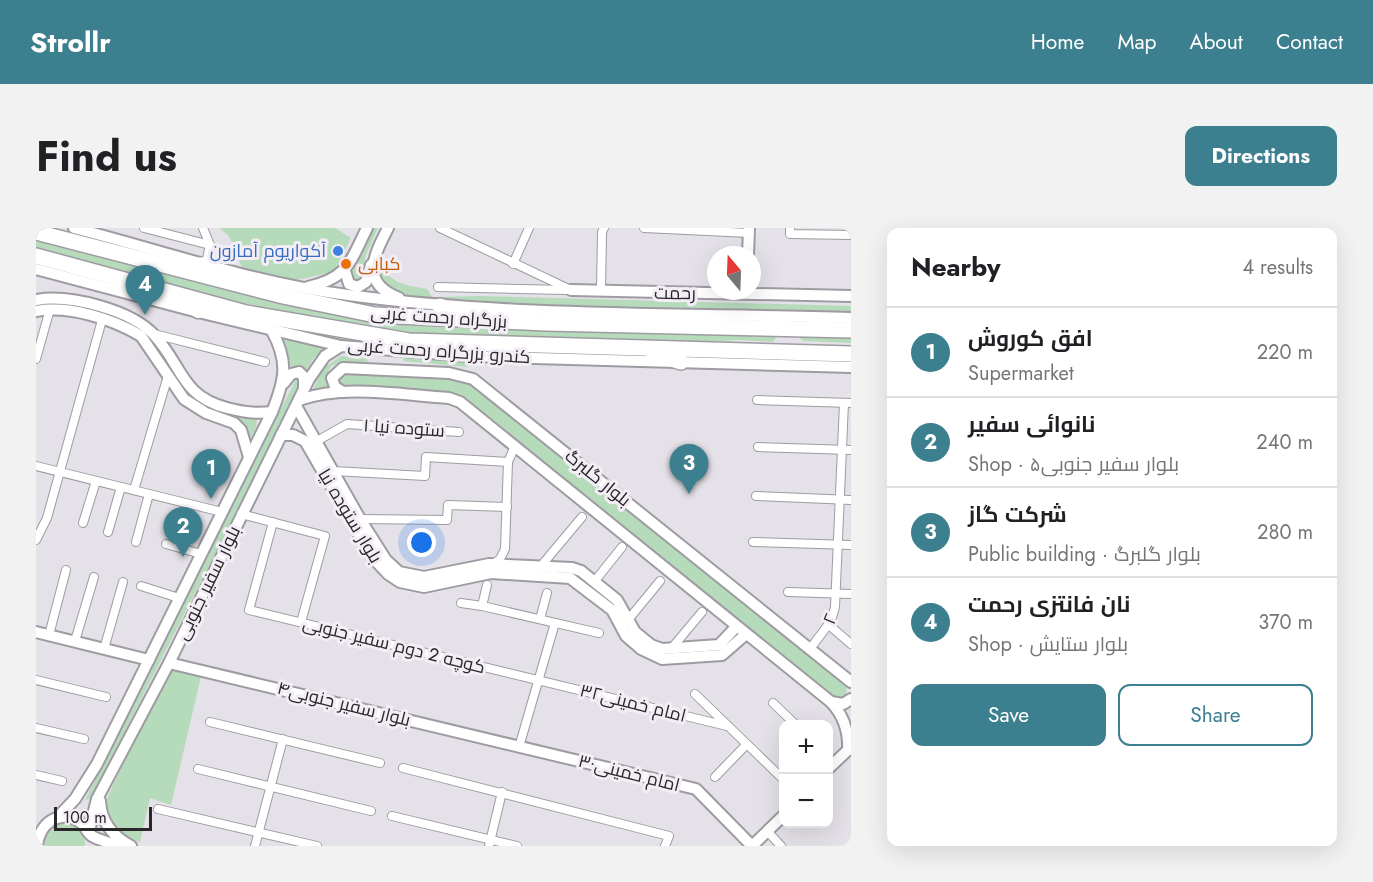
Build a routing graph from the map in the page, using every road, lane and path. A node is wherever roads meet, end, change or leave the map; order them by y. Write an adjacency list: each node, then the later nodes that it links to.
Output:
1 (74, 228): 18 (street)
2 (144, 228): 14 (street)
3 (203, 228): 14 (street)
4 (367, 228): 22 (street)
5 (388, 228): 17 (street)
6 (440, 228): 19 (street)
7 (530, 228): 19 (street)
8 (604, 228): 27 (street)
9 (644, 228): 11 (street)
10 (790, 228): 13 (street)
11 (749, 231): 15 (street)
12 (36, 232): 20 (highway, بزرگراه رحمت غربی)
13 (851, 235)
14 (210, 245): 18 (street)
15 (748, 246)
16 (36, 256): 25 (highway, بزرگراه رحمت غربی)
17 (372, 261): 22 (street); 33 (street)
18 (206, 263): 20 (main road); 24 (street)
19 (513, 264): 26 (street)
20 (168, 267): 41 (highway, بزرگراه رحمت غربی)
21 (36, 269): 38 (street, کندرو بزرگراه رحمت غربی)
22 (345, 271): 24 (street)
23 (438, 287): 26 (street)
24 (303, 288): 33 (street)
25 (165, 290): 38 (main road); 47 (highway, بزرگراه رحمت غربی)
26 (571, 290): 27 (street, رحمت)
27 (601, 291): 28 (street, رحمت)
28 (707, 292)
29 (761, 293): 30 (street, رحمت)
30 (851, 296)
31 (63, 298): 32 (street); 36 (street); 46 (street)
32 (36, 300)
33 (410, 302): 34 (street)
34 (440, 306): 39 (street); 41 (highway)
35 (50, 309): 36 (street); 37 (street); 55 (street)
36 (62, 310): 40 (street)
37 (36, 311)
38 (198, 312): 45 (street, کندرو بزرگراه رحمت غربی)
39 (851, 318)
40 (102, 320): 61 (street); 81 (street)
41 (478, 321): 42 (highway, بزرگراه رحمت غربی)
42 (774, 328): 43 (highway, بزرگراه رحمت غربی); 51 (highway)
43 (798, 329): 44 (highway, بزرگراه رحمت غربی); 53 (highway)
44 (851, 330)
45 (272, 331): 48 (street, کندرو بزرگراه رحمت غربی); 62 (street, بلوار سفیر جنوبی)
46 (154, 334): 56 (street); 69 (street)
47 (458, 342): 50 (highway, بزرگراه رحمت غربی); 52 (highway)
48 (341, 345): 49 (street, کندرو بزرگراه رحمت غربی); 63 (street, بلوار سفیر جنوبی)
49 (365, 348): 52 (street, کندرو بزرگراه رحمت غربی); 59 (street)
50 (639, 348): 51 (highway, بزرگراه رحمت غربی); 57 (highway)
51 (773, 350): 53 (highway, بزرگراه رحمت غربی)
52 (401, 351): 57 (street, کندرو بزرگراه رحمت غربی); 60 (street)
53 (799, 351): 54 (highway, بزرگراه رحمت غربی)
54 (851, 354)
55 (36, 359)
56 (265, 362)
57 (681, 362): 58 (street, کندرو بزرگراه رحمت غربی)
58 (851, 367)
59 (368, 369): 60 (street, بلوار گلبرگ); 64 (street, بلوار گلبرگ)
60 (395, 371): 137 (street, بلوار گلبرگ)
61 (168, 376): 69 (street); 84 (street)
62 (284, 384): 63 (street); 68 (street, بلوار سفیر جنوبی)
63 (304, 388): 66 (street, بلوار سفیر جنوبی)
64 (344, 392): 66 (street, بلوار گلبرگ); 73 (street, بلوار گلبرگ)
65 (757, 400): 67 (street)
66 (298, 403): 71 (street, بلوار سفیر جنوبی); 72 (street, بلوار ستوده نیا)
67 (847, 403): 75 (street, ۲)
68 (272, 412): 69 (street); 77 (street, بلوار سفیر جنوبی)
69 (227, 413): 77 (street)
70 (459, 432): 72 (street, ستوده نیا ۱)
71 (281, 435): 72 (street); 91 (street, بلوار سفیر جنوبی)
72 (312, 439): 80 (street, بلوار ستوده نیا); 134 (street, بلوار ستوده نیا)
73 (515, 446): 78 (street); 127 (street, بلوار گلبرگ)
74 (758, 447): 75 (street)
75 (842, 450): 76 (street); 87 (street, ۲)
76 (851, 450)
77 (249, 457): 90 (street, بلوار سفیر جنوبی)
78 (508, 462): 80 (street); 89 (street)
79 (37, 469): 81 (street)
80 (333, 471): 93 (street, بلوار ستوده نیا)
81 (60, 472): 82 (street); 97 (street)
82 (96, 481): 83 (street); 95 (street)
83 (121, 487): 84 (street); 96 (street)
84 (134, 490): 85 (street)
85 (149, 494): 90 (street); 98 (street)
86 (756, 496): 87 (street)
87 (840, 499): 88 (street); 101 (street, ۲)
88 (851, 500)
89 (507, 507): 93 (street); 105 (street)
90 (222, 512): 104 (street, بلوار سفیر جنوبی)
91 (241, 514): 94 (street); 139 (street, بلوار سفیر جنوبی)
92 (582, 517): 106 (street)
93 (360, 519): 105 (street, بلوار ستوده نیا)
94 (273, 522): 124 (street); 124 (street, کوچه 2 دوم سفیر جنوبی)
95 (83, 523)
96 (108, 532)
97 (36, 540)
98 (136, 542)
99 (753, 542): 101 (street)
100 (166, 544): 104 (street)
101 (838, 545): 102 (street); 116 (street, ۲)
102 (851, 545)
103 (622, 548): 110 (street)
104 (201, 554): 118 (street, بلوار سفیر جنوبی)
105 (493, 564): 106 (street, بلوار ستوده نیا)
106 (541, 566): 110 (street, بلوار ستوده نیا)
107 (66, 570): 130 (street)
108 (94, 577): 132 (street)
109 (123, 582): 135 (street)
110 (594, 582): 123 (street, بلوار ستوده نیا)
111 (660, 582): 123 (street)
112 (487, 585): 120 (street)
113 (141, 586): 118 (street)
114 (788, 592): 116 (street)
115 (547, 593): 122 (street)
116 (836, 593): 117 (street); 126 (street, ۲)
117 (851, 594)
118 (179, 598): 138 (street, بلوار سفیر جنوبی)
119 (461, 603): 120 (street)
120 (482, 606): 122 (street)
121 (702, 612): 136 (street)
122 (540, 619): 125 (street)
123 (628, 620): 136 (street, بلوار ستوده نیا)
124 (301, 622): 141 (street, کوچه 2 دوم سفیر جنوبی)
125 (555, 623): 129 (street); 141 (street)
126 (828, 625): 133 (street); 137 (street, ۲)
127 (736, 627): 131 (street, بلوار گلبرگ); 134 (street, بلوار ستوده نیا)
128 (36, 632): 130 (street)
129 (599, 633)
130 (49, 635): 132 (street)
131 (745, 635): 134 (street, بلوار ستوده نیا); 146 (street, بلوار گلبرگ)
132 (75, 641): 135 (street)
133 (851, 644)
134 (726, 645): 136 (street, بلوار ستوده نیا)
135 (104, 649): 138 (street)
136 (671, 649)
137 (810, 649): 142 (street, بلوار گلبرگ)
138 (149, 660): 166 (street, بلوار سفیر جنوبی)
139 (169, 663): 155 (street, بلوار سفیر جنوبی۴); 168 (street, بلوار سفیر جنوبی)
140 (36, 680): 144 (street)
141 (539, 680): 150 (street, امام خمینی۳۲); 155 (street)
142 (850, 683)
143 (695, 694): 150 (street, امام خمینی۳۲)
144 (106, 696)
145 (851, 699): 146 (street)
146 (831, 702): 156 (street, بلوار گلبرگ)
147 (773, 703): 148 (street)
148 (791, 720)
149 (210, 722): 152 (street)
150 (727, 726): 154 (street, امام خمینی۳۲)
151 (36, 728): 153 (street)
152 (283, 739): 158 (street); 165 (street)
153 (84, 740)
154 (746, 745): 162 (street, امام خمینی۳۲); 163 (street)
155 (519, 747): 185 (street, امام خمینی۳۰)
156 (850, 749): 157 (street)
157 (833, 762)
158 (380, 763)
159 (403, 768): 167 (street)
160 (198, 770): 165 (street)
161 (36, 776): 164 (street)
162 (779, 776)
163 (716, 777)
164 (62, 781)
165 (271, 787): 170 (street); 174 (street)
166 (81, 790): 168 (street); 173 (street, بلوار سفیر جنوبی)
167 (502, 792): 177 (street); 184 (street)
168 (99, 795): 176 (street, بلوار سفیر جنوبی); 180 (street)
169 (158, 809): 174 (street)
170 (371, 811)
171 (392, 816): 177 (street)
172 (779, 820): 175 (street)
173 (47, 822): 176 (street); 178 (street, بلوار سفیر جنوبی)
174 (259, 832): 181 (street); 182 (street)
175 (768, 832): 185 (street); 186 (street)
176 (90, 833): 179 (street)
177 (490, 843): 183 (street)
178 (37, 846)
179 (124, 846)
180 (131, 846)
181 (255, 846)
182 (317, 846)
183 (517, 846)
184 (665, 846)
185 (752, 846)
186 (781, 846)

